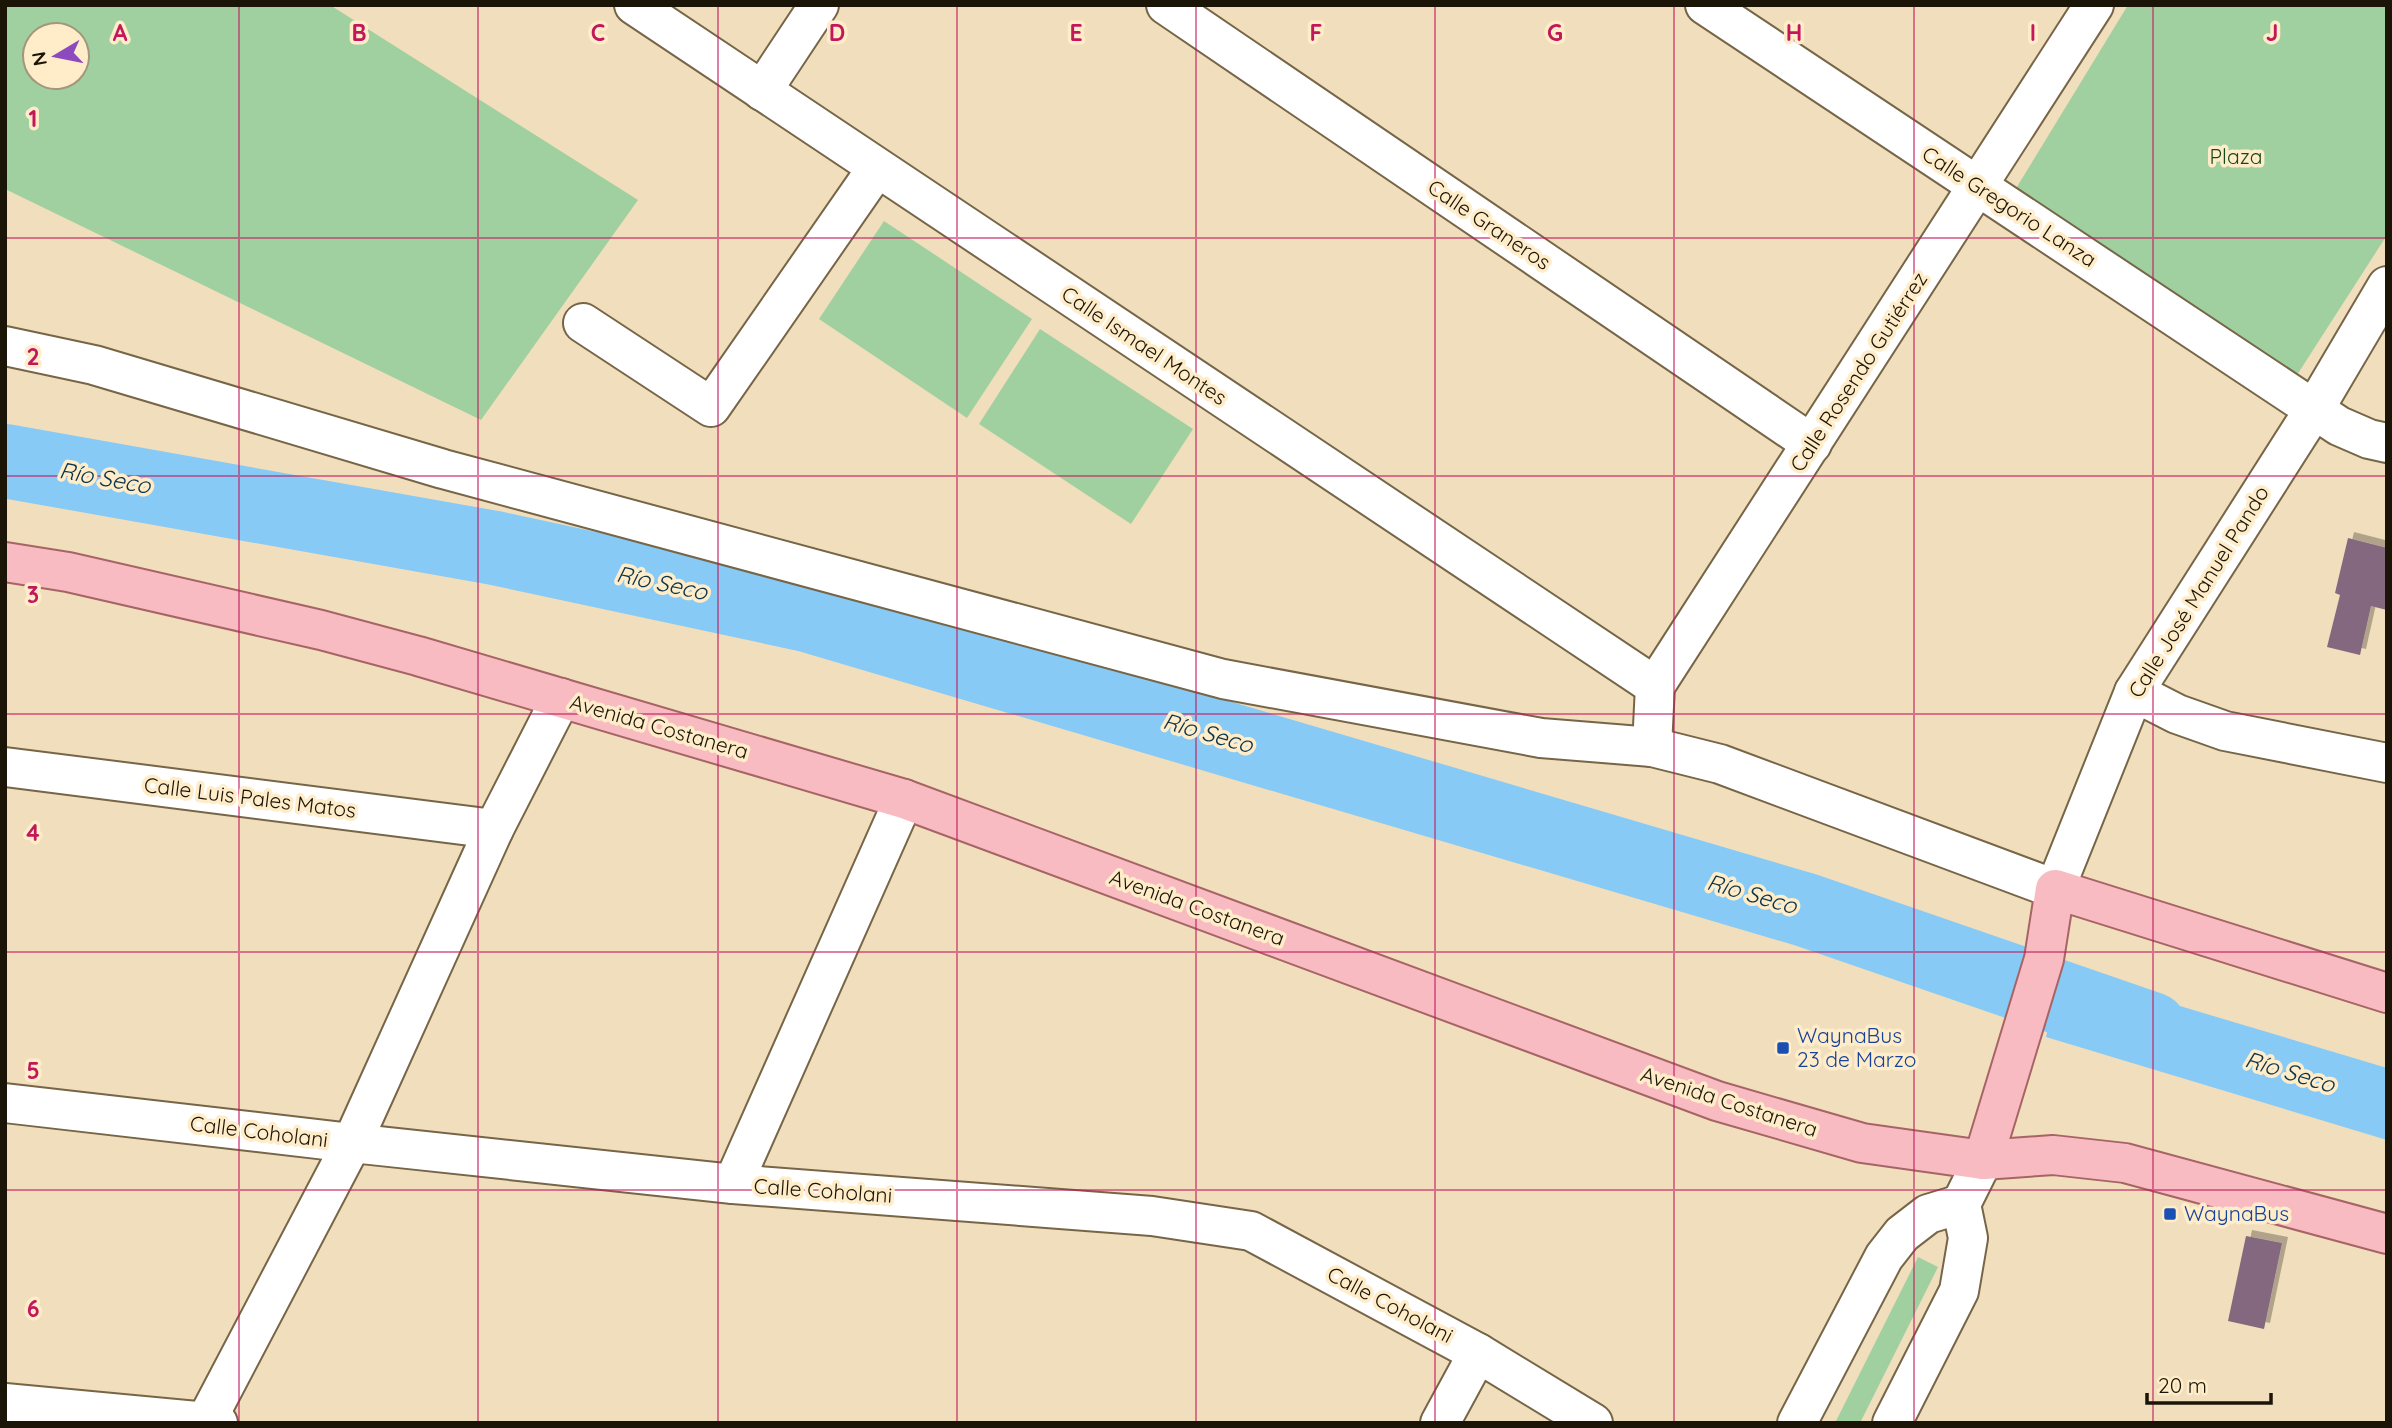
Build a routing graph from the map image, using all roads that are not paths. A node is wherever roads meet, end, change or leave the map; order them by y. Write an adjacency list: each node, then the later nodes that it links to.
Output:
1 (634, 5): 6 (street, Calle Ismael Montes)
2 (819, 5): 6 (street)
3 (1166, 5): 14 (street, Calle Graneros)
4 (1704, 5): 8 (street, Calle Gregorio Lanza)
5 (2094, 5): 8 (street, Calle Rosendo Gutiérrez)
6 (762, 91): 7 (street, Calle Ismael Montes)
7 (877, 168): 10 (street); 16 (street, Calle Ismael Montes)
8 (1978, 187): 12 (street, Calle Gregorio Lanza); 14 (street, Calle Rosendo Gutiérrez)
9 (2387, 285): 12 (street, Calle José Manuel Pando)
10 (583, 323)
11 (5, 346): 19 (street)
12 (2315, 408): 13 (street, Calle Gregorio Lanza); 17 (street, Calle José Manuel Pando)
13 (2387, 443)
14 (1812, 444): 16 (street, Calle Rosendo Gutiérrez)
15 (5, 562): 18 (main road, Avenida Costanera)
16 (1656, 686): 19 (street, Calle Rosendo Gutiérrez)
17 (2134, 692): 20 (street); 24 (street, Calle José Manuel Pando)
18 (561, 698): 22 (main road, Avenida Costanera); 23 (street)
19 (1653, 747): 24 (street)
20 (2387, 763)
21 (5, 767): 23 (street, Calle Luis Pales Matos)
22 (904, 799): 28 (main road, Avenida Costanera); 29 (street)
23 (494, 829): 27 (street)
24 (2055, 889): 25 (main road); 28 (main road, Calle José Manuel Pando)
25 (2387, 993)
26 (5, 1102): 27 (street, Calle Coholani)
27 (352, 1143): 29 (street, Calle Coholani); 34 (street)
28 (1983, 1160): 30 (street); 31 (main road, Avenida Costanera)
29 (733, 1184): 32 (street, Calle Coholani)
30 (1961, 1203): 37 (street); 38 (street)
31 (2387, 1234)
32 (1478, 1353): 35 (street); 36 (street, Calle Coholani)
33 (5, 1404): 34 (street)
34 (210, 1422)
35 (1440, 1423)
36 (1594, 1423)
37 (1797, 1423)
38 (1892, 1423)

